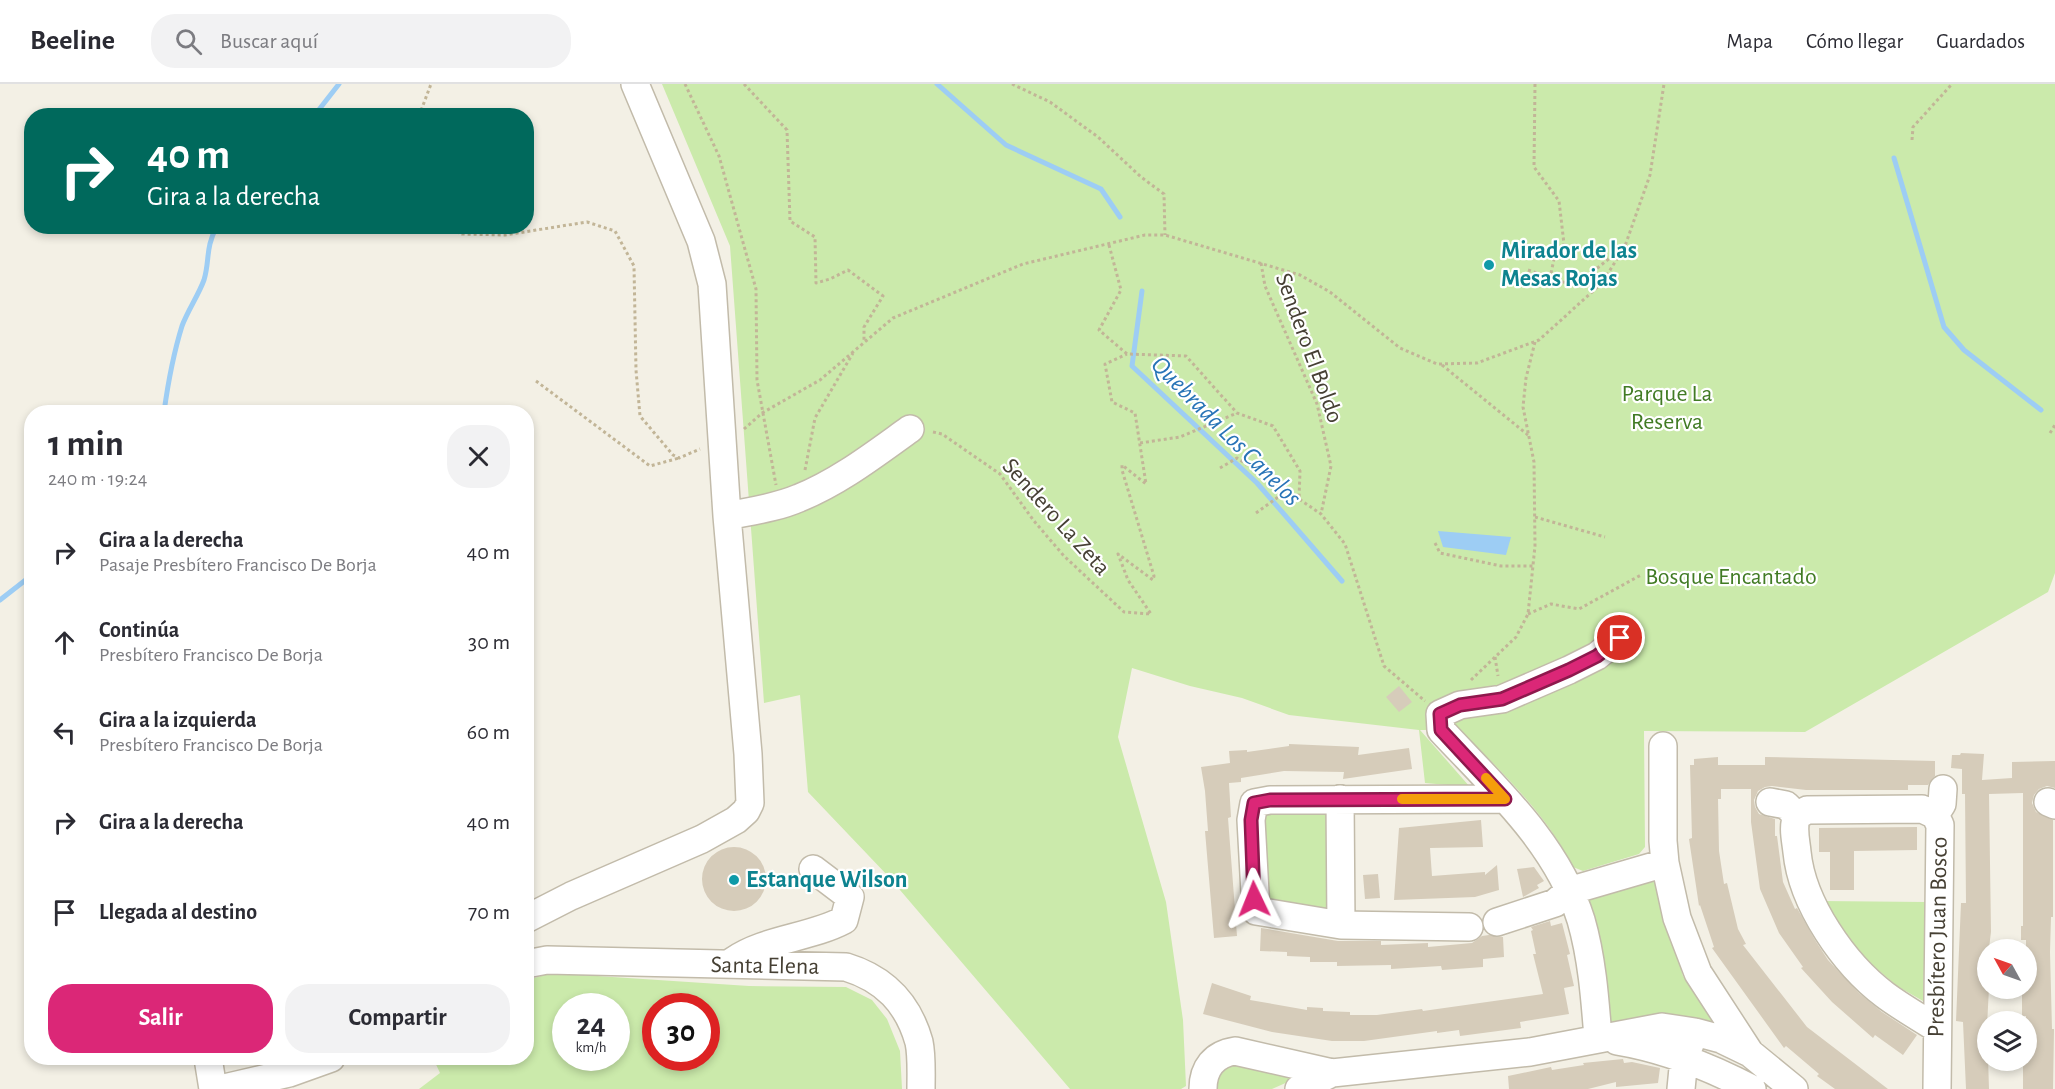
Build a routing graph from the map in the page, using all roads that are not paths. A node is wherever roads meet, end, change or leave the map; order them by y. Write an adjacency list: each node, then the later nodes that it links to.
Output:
1 (635, 84): 3 (street)
2 (910, 429): 3 (street)
3 (727, 516): 15 (street)
4 (1620, 638): 8 (street)
5 (1663, 746): 12 (street)
6 (1943, 789): 10 (street, Presbítero Juan Bosco)
7 (1340, 799): 8 (street); 17 (street); 17 (street)
8 (1505, 799): 14 (street)
9 (1770, 802): 11 (street)
10 (1935, 815): 11 (street); 21 (street, Presbítero Juan Bosco)
11 (1797, 816): 21 (street)
12 (1665, 863): 14 (street); 24 (street)
13 (813, 869): 20 (street)
14 (1569, 891): 16 (street); 23 (street)
15 (534, 916)
16 (1497, 922)
17 (1341, 925): 18 (street)
18 (1469, 927)
19 (534, 962): 20 (street, Santa Elena)
20 (727, 965): 32 (street, Santa Elena)
21 (1936, 1028): 37 (street, Presbítero Juan Bosco)
22 (1695, 1032): 23 (street); 24 (street); 25 (street)
23 (1598, 1038): 25 (street); 28 (street)
24 (1750, 1053): 36 (street)
25 (1684, 1058): 29 (street); 35 (street)
26 (209, 1065): 30 (street)
27 (310, 1065): 31 (street)
28 (1332, 1073): 33 (street); 34 (street)
29 (1732, 1085)
30 (213, 1089)
31 (220, 1089)
32 (921, 1089)
33 (1203, 1089)
34 (1299, 1089)
35 (1680, 1089)
36 (1794, 1089)
37 (1937, 1089)

